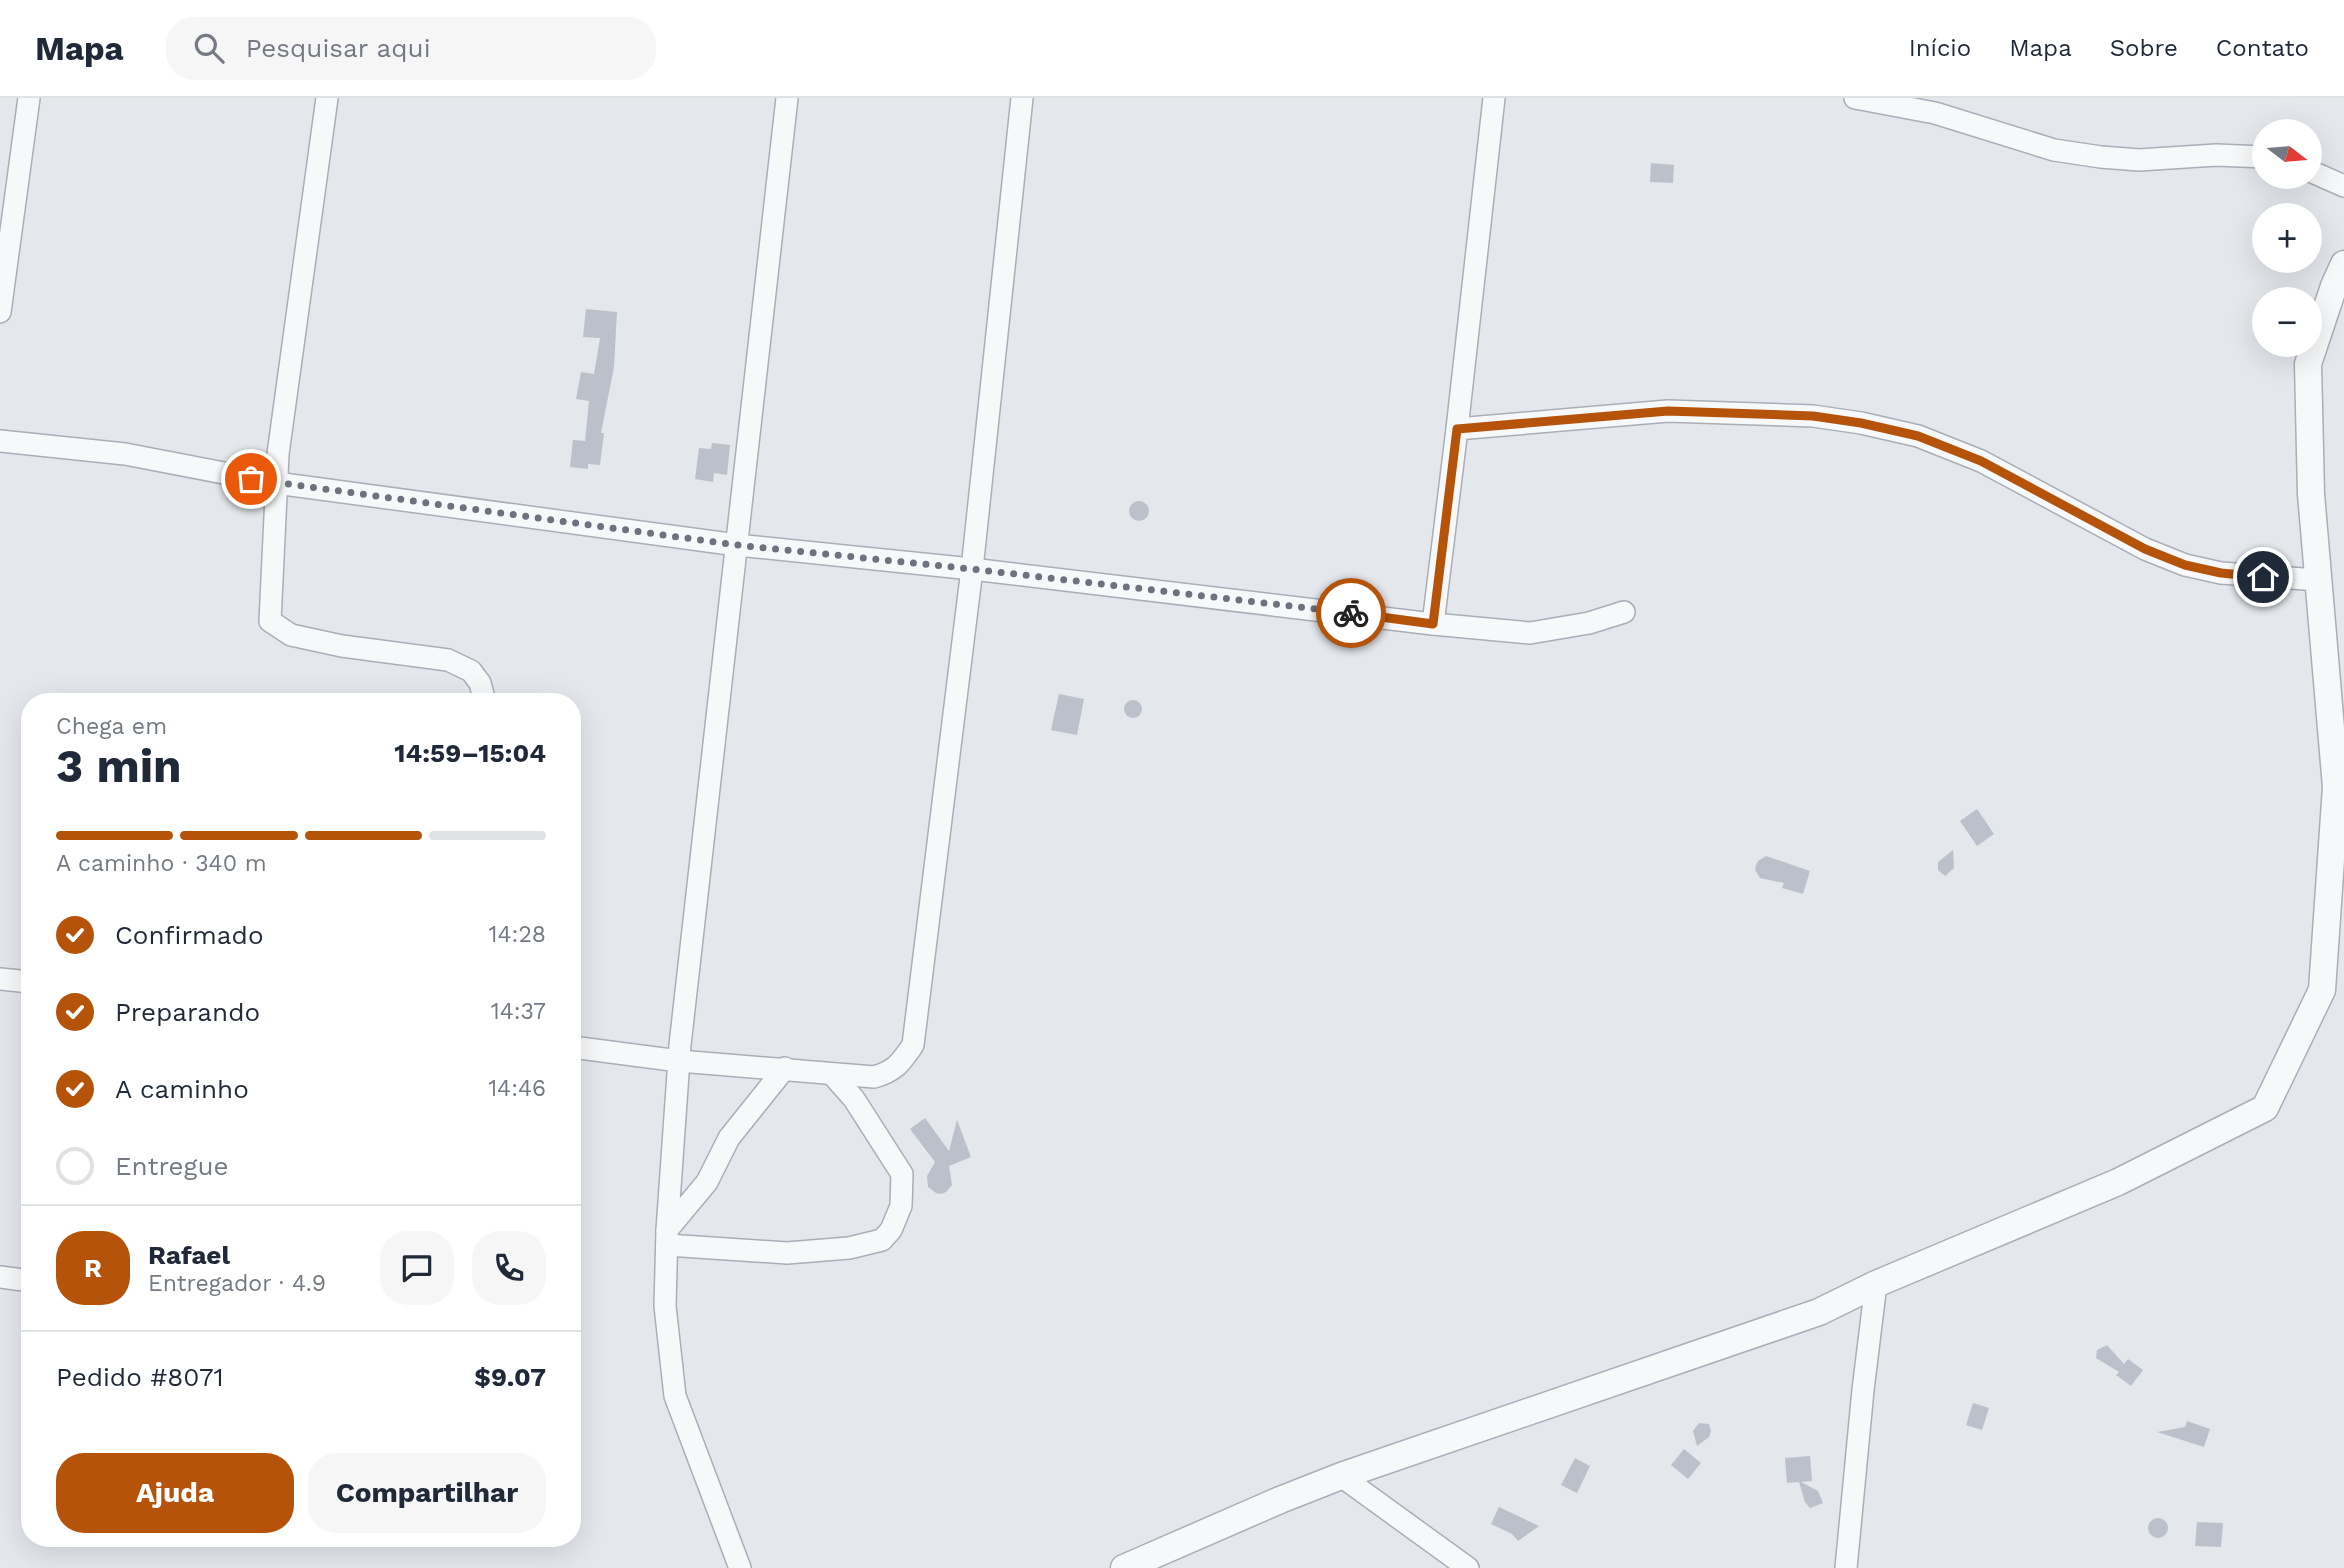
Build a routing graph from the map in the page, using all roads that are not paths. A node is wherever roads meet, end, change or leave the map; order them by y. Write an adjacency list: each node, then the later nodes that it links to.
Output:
1 (29, 98): 11 (street)
2 (327, 98): 14 (street)
3 (787, 98): 15 (street)
4 (1022, 98): 16 (street)
5 (1493, 98): 12 (street)
6 (1855, 98): 7 (street)
7 (2252, 156)
8 (2322, 176): 9 (street)
9 (2344, 186)
10 (2344, 264): 17 (street)
11 (0, 312)
12 (1457, 429): 17 (street); 19 (street)
13 (0, 441): 14 (street)
14 (276, 483): 15 (street); 20 (street)
15 (737, 545): 16 (street); 24 (street)
16 (972, 569): 19 (street); 26 (street)
17 (2319, 580): 30 (street)
18 (1624, 612): 19 (street)
19 (1433, 624)
20 (483, 693)
21 (0, 979): 22 (street)
22 (21, 981)
23 (581, 1048): 24 (street)
24 (679, 1061): 25 (street); 27 (street)
25 (785, 1069): 26 (street); 27 (street)
26 (832, 1074): 27 (street)
27 (667, 1237): 32 (street)
28 (0, 1277): 29 (street)
29 (21, 1280)
30 (1876, 1284): 31 (street); 35 (street)
31 (1341, 1476): 33 (street); 34 (street)
32 (740, 1568)
33 (1124, 1568)
34 (1468, 1568)
35 (1846, 1568)

